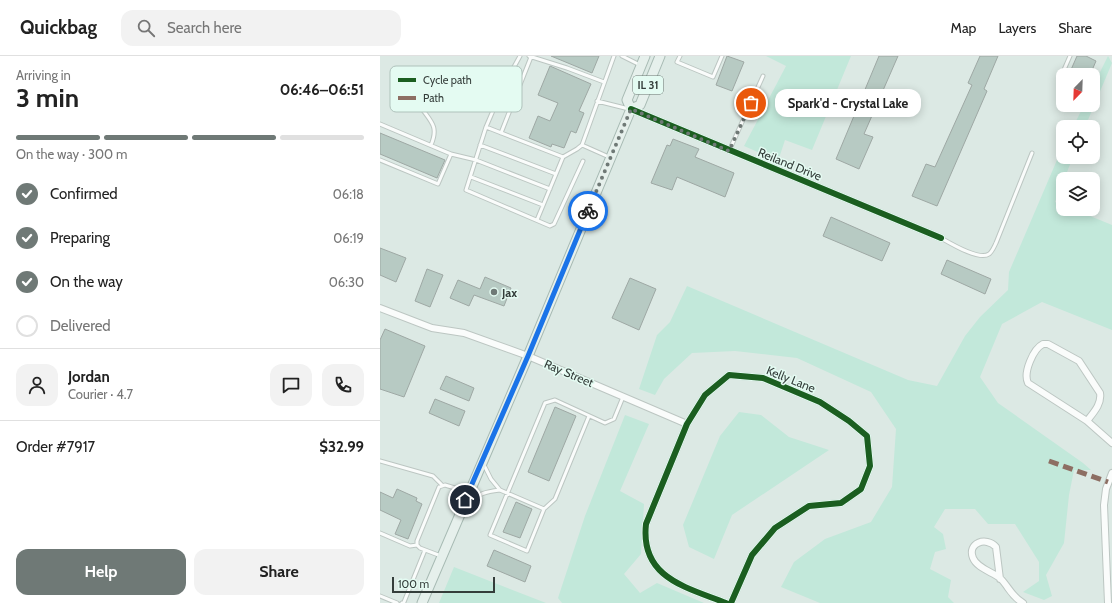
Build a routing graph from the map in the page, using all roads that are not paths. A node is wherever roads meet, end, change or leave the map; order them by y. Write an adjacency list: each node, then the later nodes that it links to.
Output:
1 (520, 56): 10 (lane)
2 (530, 56): 14 (lane); 15 (lane)
3 (614, 56): 15 (lane)
4 (622, 56): 11 (lane)
5 (645, 56): 11 (main road, IL 31)
6 (660, 56): 17 (main road, IL 31)
7 (680, 56): 8 (lane)
8 (722, 56)
9 (1070, 56): 12 (lane)
10 (514, 66)
11 (641, 66): 17 (main road, IL 31)
12 (1065, 68)
13 (763, 76): 27 (lane)
14 (522, 77)
15 (604, 82): 16 (lane)
16 (597, 101): 17 (lane); 26 (lane)
17 (631, 109): 27 (street, Reiland Drive); 31 (main road, IL 31)
18 (424, 112): 24 (lane)
19 (492, 112): 22 (lane)
20 (509, 112): 23 (lane)
21 (380, 124): 24 (lane)
22 (486, 127): 23 (lane); 25 (lane)
23 (501, 133): 30 (lane)
24 (431, 145): 29 (lane)
25 (480, 145): 33 (lane); 35 (lane)
26 (582, 145): 30 (lane); 31 (lane)
27 (729, 151): 40 (street, Reiland Drive)
28 (1032, 152): 40 (lane)
29 (451, 154): 32 (lane); 33 (lane)
30 (563, 157): 35 (lane)
31 (611, 157): 42 (main road, IL 31)
32 (380, 160)
33 (476, 160): 36 (lane); 37 (lane)
34 (583, 161): 39 (lane)
35 (556, 174): 37 (lane)
36 (471, 177): 38 (lane); 39 (lane)
37 (550, 189): 38 (lane)
38 (543, 205): 39 (lane)
39 (537, 220)
40 (941, 238)
41 (380, 308): 42 (street, Ray Street)
42 (528, 356): 43 (street, Ray Street); 48 (main road, IL 31)
43 (623, 397): 44 (lane); 46 (street, Ray Street)
44 (589, 416): 54 (lane); 56 (lane)
45 (1087, 421): 45 (street); 47 (street)
46 (686, 424): 68 (street, Kelly Lane); 69 (street, Kelly Lane)
47 (1112, 443)
48 (482, 460): 52 (lane); 53 (main road, IL 31)
49 (380, 461): 51 (lane)
50 (1112, 474): 58 (street)
51 (442, 485): 53 (lane); 59 (lane)
52 (500, 490): 54 (lane); 55 (lane)
53 (469, 492): 55 (main road, IL 31)
54 (507, 493): 56 (lane); 56 (lane)
55 (462, 508): 61 (main road, IL 31)
56 (544, 509)
57 (380, 533): 59 (lane)
58 (1109, 537): 62 (street)
59 (417, 545): 60 (lane)
60 (425, 550): 61 (lane); 65 (lane)
61 (442, 556): 67 (main road, IL 31)
62 (1109, 563): 71 (street)
63 (1000, 579): 63 (street); 70 (street)
64 (380, 596): 66 (lane)
65 (403, 602)
66 (396, 603)
67 (422, 603)
68 (726, 603)
69 (730, 603)
70 (1023, 603)
71 (1108, 603)

